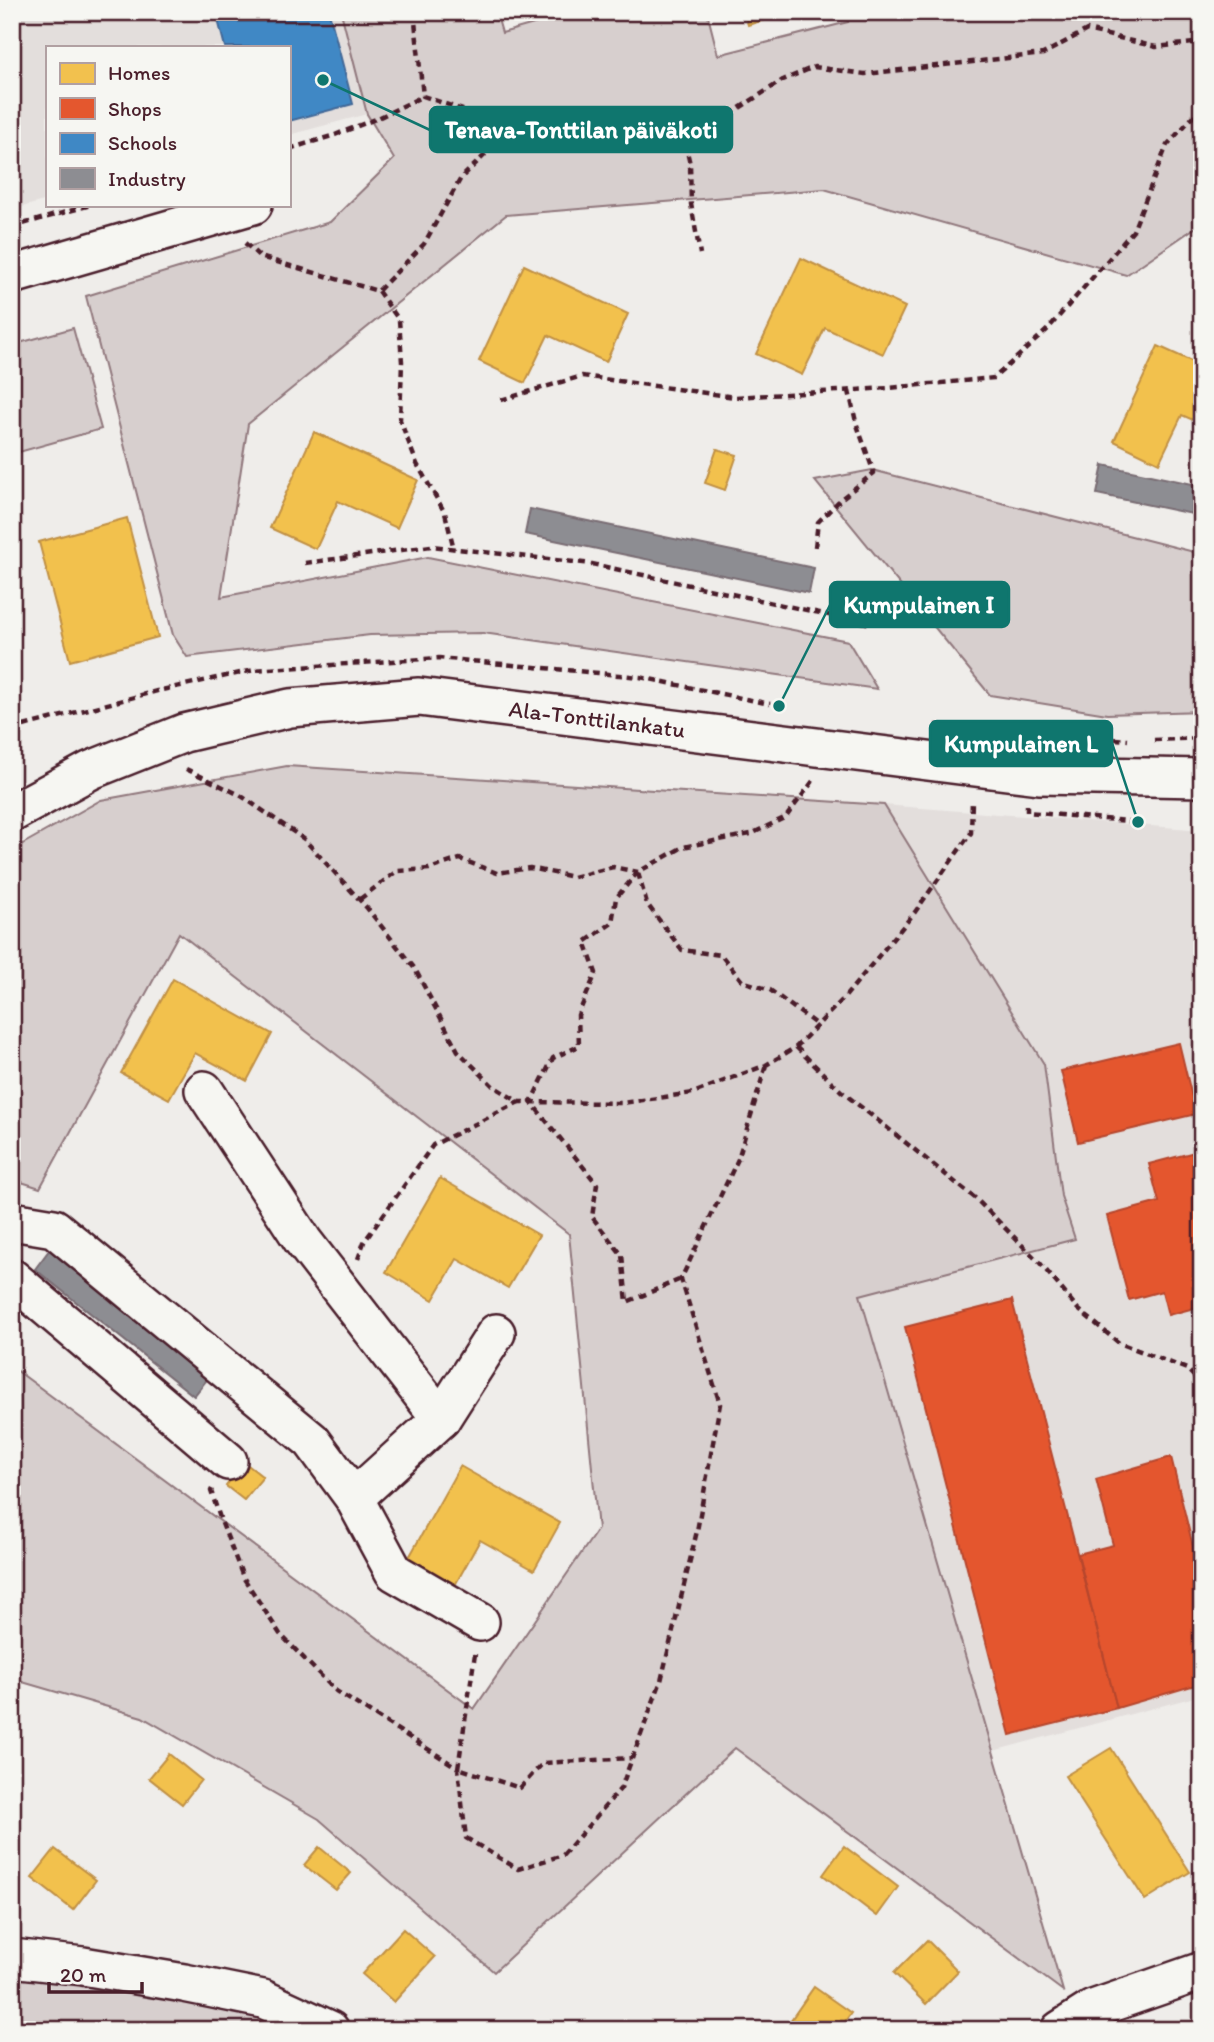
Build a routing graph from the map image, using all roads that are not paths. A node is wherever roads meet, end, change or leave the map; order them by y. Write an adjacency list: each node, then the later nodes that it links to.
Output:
1 (249, 206): 2 (street)
2 (12, 275)
3 (1202, 778): 4 (street, Ala-Tonttilankatu)
4 (12, 813)
5 (204, 1090): 9 (street)
6 (12, 1221): 11 (street)
7 (12, 1278): 10 (street)
8 (496, 1333): 9 (street)
9 (441, 1419): 11 (street)
10 (228, 1461)
11 (354, 1498): 12 (street)
12 (480, 1622)
13 (12, 1958): 15 (street)
14 (1202, 1971): 16 (street)
15 (330, 2030)
16 (1060, 2030)

